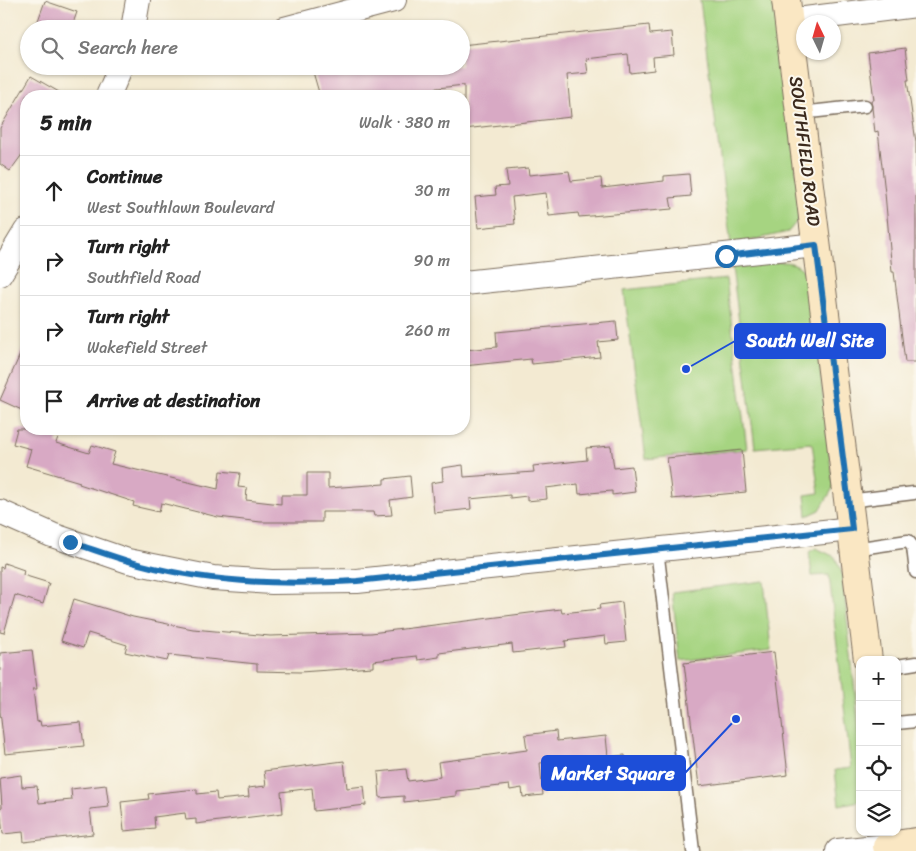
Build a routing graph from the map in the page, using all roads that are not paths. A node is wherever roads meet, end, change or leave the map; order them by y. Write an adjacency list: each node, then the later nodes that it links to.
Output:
1 (138, 0): 5 (street)
2 (394, 0): 6 (street)
3 (916, 5): 4 (street)
4 (787, 10): 10 (main road, SOUTHFIELD ROAD)
5 (135, 20)
6 (318, 20)
7 (117, 75): 8 (street)
8 (111, 90)
9 (865, 106): 10 (lane)
10 (800, 113): 12 (main road, SOUTHFIELD ROAD)
11 (20, 241): 13 (street)
12 (816, 245): 14 (street); 16 (main road, SOUTHFIELD ROAD)
13 (0, 274)
14 (470, 282)
15 (914, 493): 16 (lane)
16 (848, 501): 18 (main road, SOUTHFIELD ROAD)
17 (0, 512): 19 (street)
18 (853, 539): 19 (street); 20 (lane); 21 (main road, SOUTHFIELD ROAD)
19 (657, 549): 28 (lane)
20 (916, 572)
21 (868, 656)
22 (916, 663): 23 (lane)
23 (901, 665)
24 (916, 721): 25 (lane)
25 (901, 723)
26 (916, 842): 27 (main road)
27 (887, 843): 29 (street)
28 (693, 851)
29 (838, 851)

